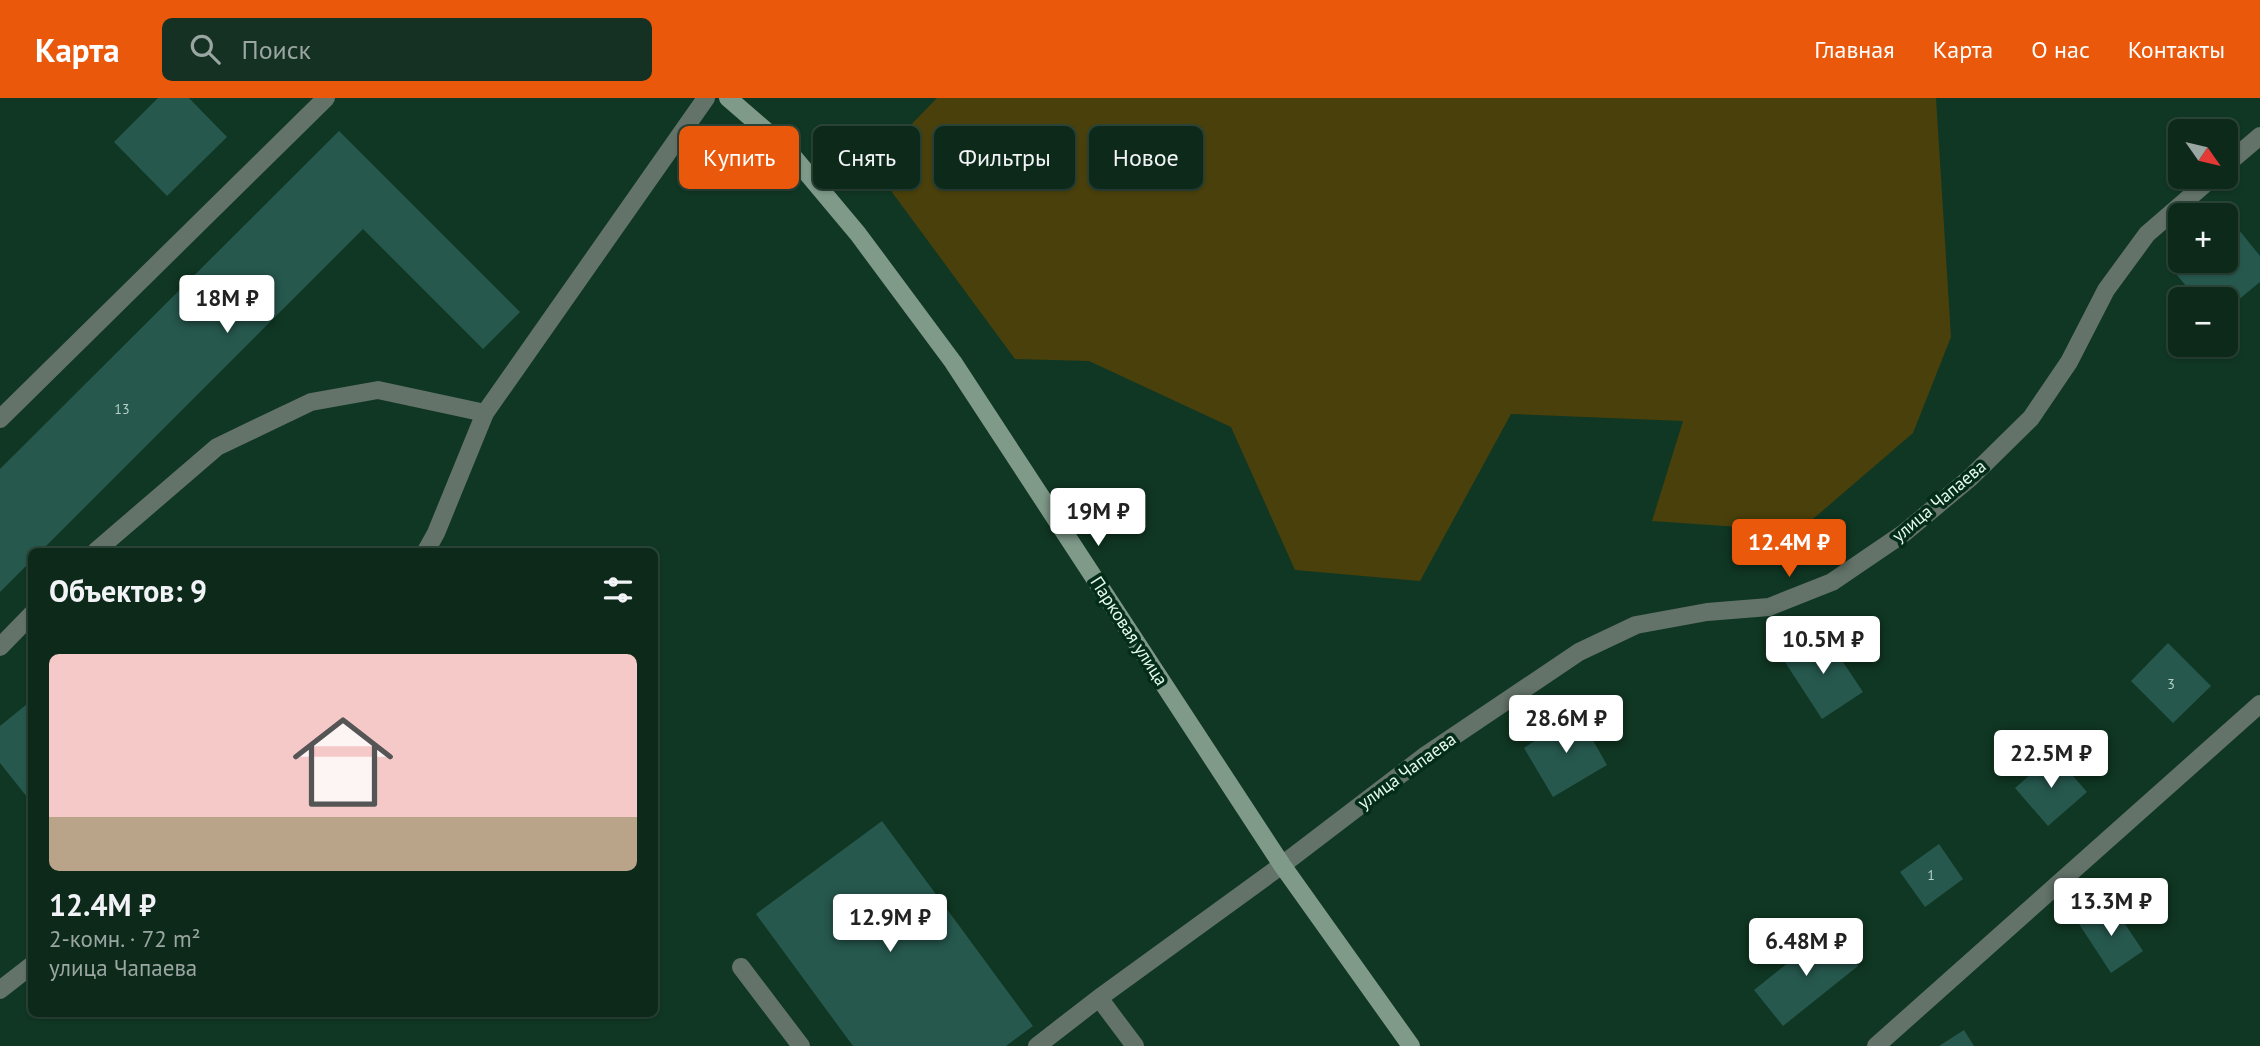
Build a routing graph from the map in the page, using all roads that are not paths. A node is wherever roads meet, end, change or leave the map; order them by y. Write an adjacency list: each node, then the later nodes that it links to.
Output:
1 (326, 98): 8 (street)
2 (706, 98): 7 (street)
3 (728, 98): 14 (main road, Парковая улица)
4 (2260, 136): 5 (street)
5 (2238, 155)
6 (2199, 189): 14 (street, улица Чапаева)
7 (485, 413): 9 (street); 10 (street)
8 (0, 419)
9 (99, 548)
10 (428, 548)
11 (28, 621): 12 (street)
12 (0, 647)
13 (2260, 704): 23 (street)
14 (1282, 865): 18 (street, улица Чапаева); 22 (main road, Парковая улица)
15 (741, 967): 19 (street)
16 (28, 968): 17 (street)
17 (0, 990)
18 (1099, 998): 20 (street, улица Чапаева); 21 (street)
19 (801, 1046)
20 (1037, 1046)
21 (1135, 1046)
22 (1411, 1046)
23 (1877, 1046)

